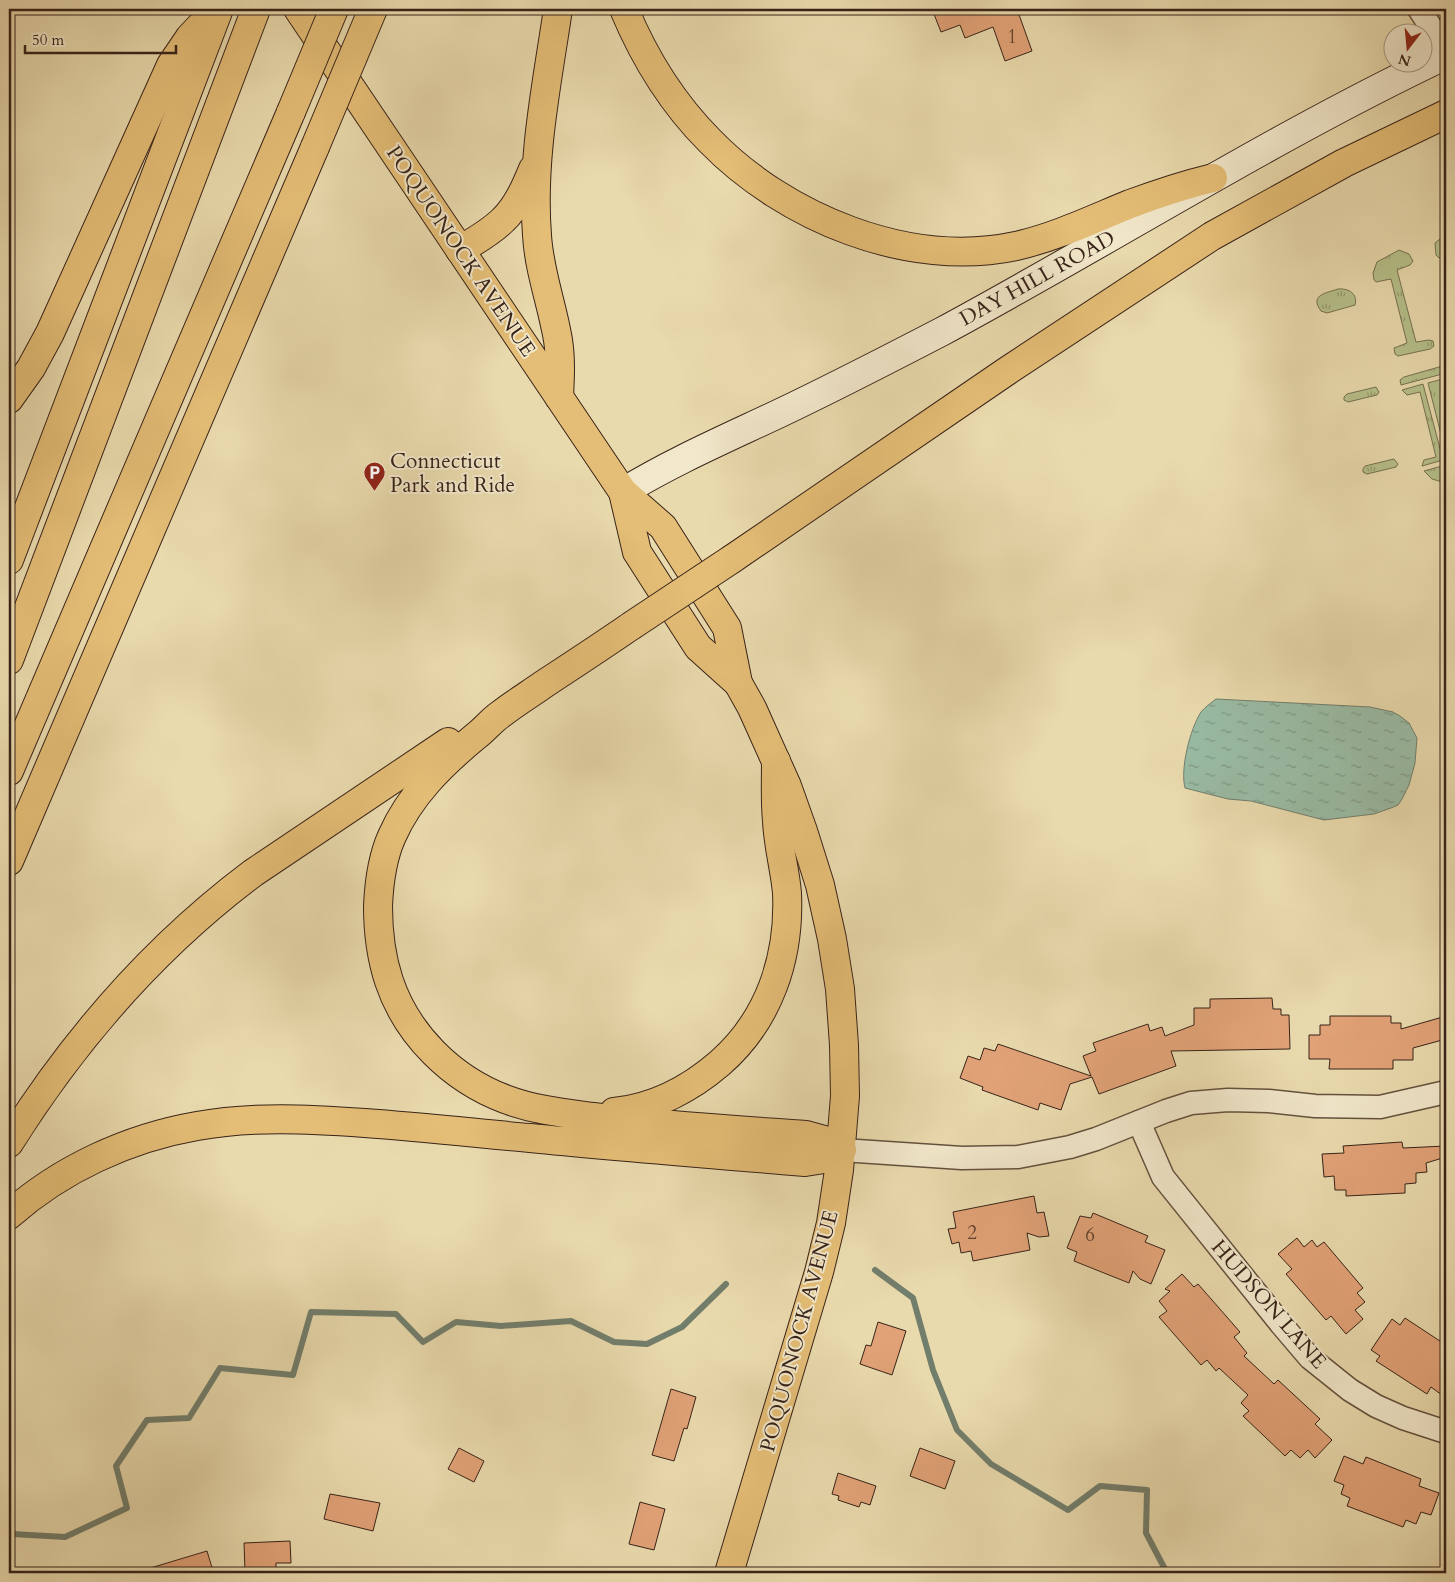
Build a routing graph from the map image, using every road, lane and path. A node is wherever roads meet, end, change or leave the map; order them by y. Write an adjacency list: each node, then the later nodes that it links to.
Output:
1 (218, 9): 16 (main road); 18 (main road)
2 (256, 9): 19 (main road)
3 (298, 9): 14 (main road, POQUONOCK AVENUE)
4 (334, 9): 23 (main road, bridge)
5 (373, 9): 24 (main road, bridge)
6 (558, 9): 12 (main road)
7 (624, 9): 13 (main road)
8 (1418, 9): 9 (street)
9 (1446, 50)
10 (1446, 55): 13 (main road, DAY HILL ROAD)
11 (1446, 114): 21 (main road, bridge)
12 (537, 158): 14 (main road); 15 (main road)
13 (1213, 178): 17 (main road, DAY HILL ROAD)
14 (460, 250): 15 (main road, POQUONOCK AVENUE)
15 (559, 397): 17 (main road, POQUONOCK AVENUE)
16 (9, 399)
17 (623, 492): 20 (main road, POQUONOCK AVENUE); 20 (main road, POQUONOCK AVENUE)
18 (9, 560)
19 (9, 660)
20 (738, 683): 22 (main road, POQUONOCK AVENUE)
21 (501, 714): 26 (main road); 28 (main road)
22 (776, 761): 26 (main road); 29 (main road, POQUONOCK AVENUE)
23 (9, 771)
24 (9, 861)
25 (1446, 1092): 27 (street)
26 (572, 1114): 29 (main road)
27 (1139, 1122): 29 (street); 31 (street, HUDSON LANE)
28 (9, 1143)
29 (842, 1150): 30 (main road); 32 (main road, POQUONOCK AVENUE)
30 (9, 1215)
31 (1446, 1432)
32 (729, 1573)

